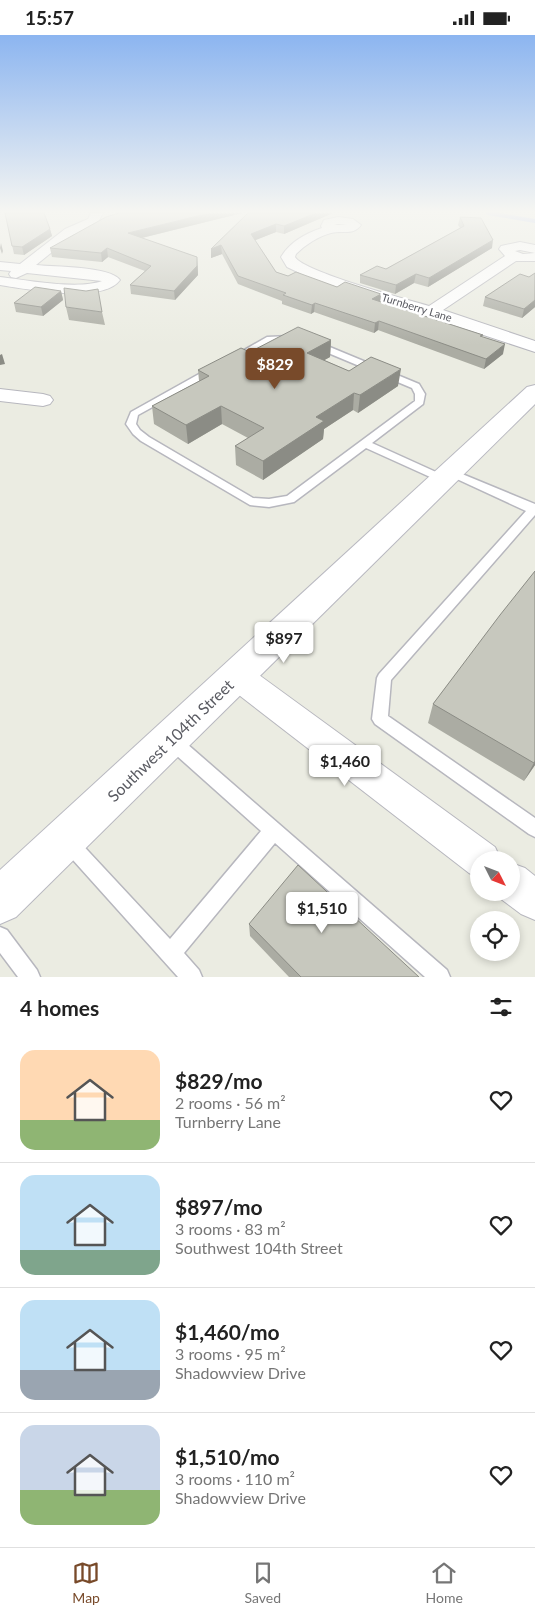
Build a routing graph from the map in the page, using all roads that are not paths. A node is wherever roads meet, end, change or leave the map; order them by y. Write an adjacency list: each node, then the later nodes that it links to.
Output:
1 (36, 257): 5 (street)
2 (288, 257): 7 (street, Turnberry Lane)
3 (513, 257): 7 (street)
4 (0, 267): 5 (street)
5 (22, 268): 6 (street); 6 (street)
6 (2, 283)
7 (430, 312): 8 (street, Turnberry Lane)
8 (461, 321): 9 (street, Turnberry Lane); 10 (street, Turnberry Lane)
9 (535, 337)
10 (535, 347)
11 (535, 392): 15 (main road, Southwest 104th Street)
12 (0, 395): 13 (street)
13 (43, 400)
14 (365, 444): 14 (lane); 15 (lane)
15 (446, 476): 16 (lane); 17 (main road, Southwest 104th Street)
16 (535, 509): 19 (lane)
17 (237, 676): 18 (main road, Southwest 104th Street); 22 (street)
18 (170, 739): 20 (lane); 21 (main road, Southwest 104th Street)
19 (535, 828)
20 (274, 831): 27 (lane); 30 (lane)
21 (66, 839): 25 (main road, Southwest 104th Street); 27 (lane)
22 (470, 851)
23 (520, 889): 24 (street)
24 (535, 900)
25 (0, 901)
26 (0, 937): 28 (lane)
27 (170, 954): 29 (lane)
28 (30, 977)
29 (192, 977)
30 (440, 977)

